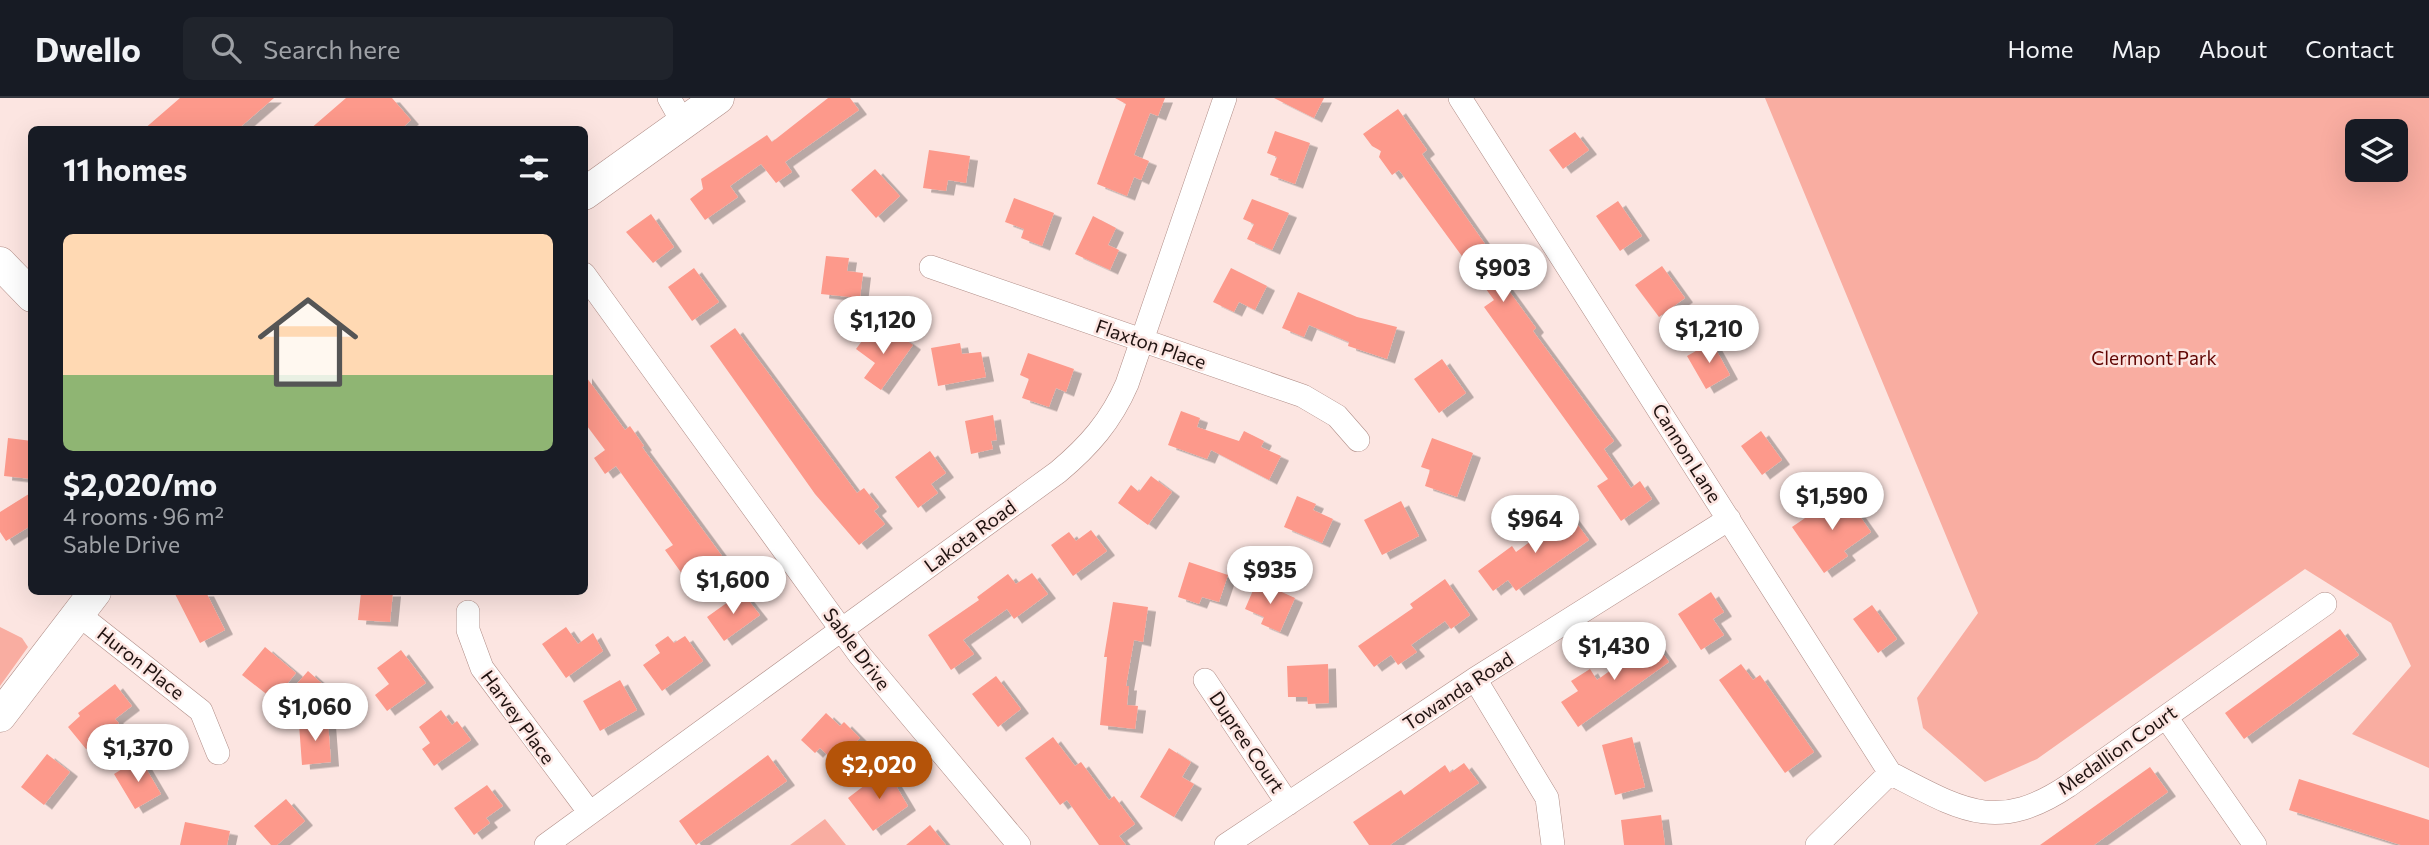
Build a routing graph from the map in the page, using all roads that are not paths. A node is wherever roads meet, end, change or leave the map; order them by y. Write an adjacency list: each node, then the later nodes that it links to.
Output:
1 (719, 98): 4 (main road)
2 (1226, 98): 10 (street, Lakota Road)
3 (1460, 98): 12 (street, Cannon Lane)
4 (676, 111): 5 (main road)
5 (588, 190)
6 (0, 263): 9 (main road)
7 (931, 267): 10 (street, Flaxton Place)
8 (588, 280): 16 (street, Sable Drive)
9 (28, 292)
10 (1142, 341): 11 (street, Flaxton Place); 16 (street, Lakota Road)
11 (1358, 440)
12 (1729, 519): 17 (street, Towanda Road); 22 (street, Cannon Lane)
13 (86, 603): 19 (main road); 21 (street, Huron Place)
14 (2325, 604): 20 (street, Medallion Court)
15 (468, 612): 24 (street, Harvey Place)
16 (842, 630): 24 (street, Lakota Road); 26 (street, Sable Drive)
17 (1475, 679): 23 (street, Towanda Road); 28 (street)
18 (1205, 680): 23 (street, Dupree Court)
19 (0, 716)
20 (2166, 717): 22 (street, Medallion Court); 30 (street)
21 (218, 753)
22 (1890, 773): 29 (street)
23 (1288, 804): 27 (street, Towanda Road)
24 (590, 813): 25 (street, Lakota Road)
25 (546, 845)
26 (1019, 845)
27 (1226, 845)
28 (1553, 845)
29 (1817, 845)
30 (2255, 845)

